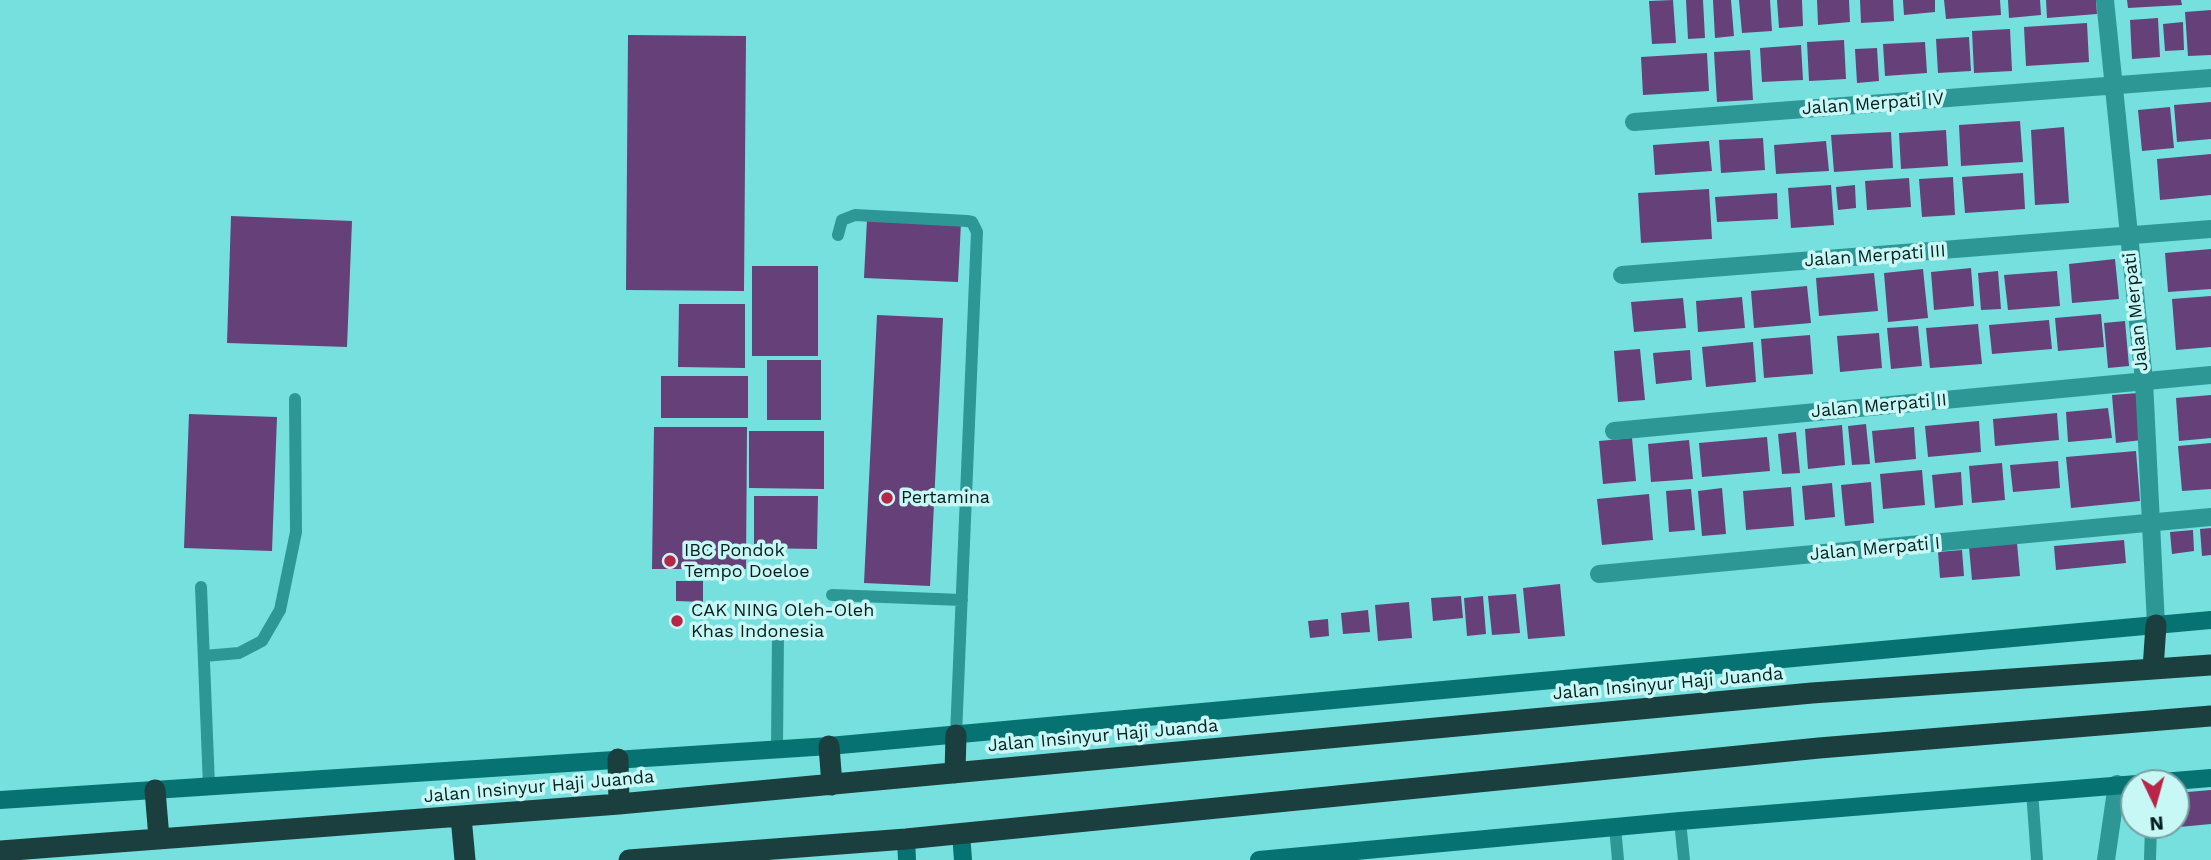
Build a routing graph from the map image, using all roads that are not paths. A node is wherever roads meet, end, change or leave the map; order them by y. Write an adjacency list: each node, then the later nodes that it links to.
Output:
1 (2105, 0): 3 (street, Jalan Merpati)
2 (2211, 78): 3 (street, Jalan Merpati IV)
3 (2112, 85): 4 (street, Jalan Merpati IV); 7 (street, Jalan Merpati)
4 (1634, 122)
5 (2211, 229): 7 (street, Jalan Merpati III)
6 (838, 235): 18 (lane)
7 (2128, 237): 8 (street, Jalan Merpati III); 10 (street, Jalan Merpati)
8 (1622, 275)
9 (2211, 375): 10 (street, Jalan Merpati II)
10 (2144, 381): 12 (street, Jalan Merpati II); 14 (street, Jalan Merpati)
11 (295, 399): 22 (lane)
12 (1614, 431)
13 (2211, 517): 14 (street, Jalan Merpati I)
14 (2151, 523): 15 (street, Jalan Merpati I); 20 (street, Jalan Merpati)
15 (1599, 574)
16 (201, 587): 22 (lane)
17 (832, 595): 18 (lane)
18 (962, 600): 26 (lane)
19 (2211, 620): 20 (street, Jalan Insinyur Haji Juanda)
20 (2156, 625): 24 (highway); 26 (street, Jalan Insinyur Haji Juanda)
21 (778, 632): 28 (lane)
22 (204, 656): 36 (lane)
23 (2211, 665): 24 (highway, Jalan Insinyur Haji Juanda)
24 (2153, 670): 30 (highway, Jalan Insinyur Haji Juanda)
25 (2211, 716): 44 (highway)
26 (956, 735): 27 (street, Jalan Insinyur Haji Juanda); 30 (highway)
27 (829, 746): 28 (street, Jalan Insinyur Haji Juanda); 35 (highway)
28 (778, 748): 29 (street, Jalan Insinyur Haji Juanda)
29 (618, 759): 36 (street, Jalan Insinyur Haji Juanda); 40 (highway)
30 (955, 773): 35 (highway, Jalan Insinyur Haji Juanda)
31 (2211, 778): 32 (street)
32 (2190, 779)
33 (2117, 784): 34 (street); 38 (street); 58 (street)
34 (2120, 784)
35 (832, 785): 40 (highway, Jalan Insinyur Haji Juanda)
36 (209, 786): 37 (street, Jalan Insinyur Haji Juanda)
37 (155, 790): 39 (street, Jalan Insinyur Haji Juanda); 45 (highway)
38 (2032, 791): 42 (street); 57 (lane)
39 (0, 800)
40 (619, 804): 41 (highway, Jalan Insinyur Haji Juanda)
41 (461, 817): 45 (highway, Jalan Insinyur Haji Juanda); 51 (highway)
42 (1680, 821): 43 (street); 56 (lane)
43 (1615, 827): 49 (street); 55 (lane)
44 (961, 833): 47 (highway); 53 (street)
45 (159, 838): 48 (highway, Jalan Insinyur Haji Juanda)
46 (2151, 839): 59 (lane)
47 (906, 849): 52 (highway)
48 (0, 851)
49 (1428, 852): 50 (street)
50 (1375, 855): 54 (street)
51 (465, 860)
52 (629, 860)
53 (963, 860)
54 (1259, 860)
55 (1618, 860)
56 (1684, 860)
57 (2036, 860)
58 (2106, 860)
59 (2150, 860)

